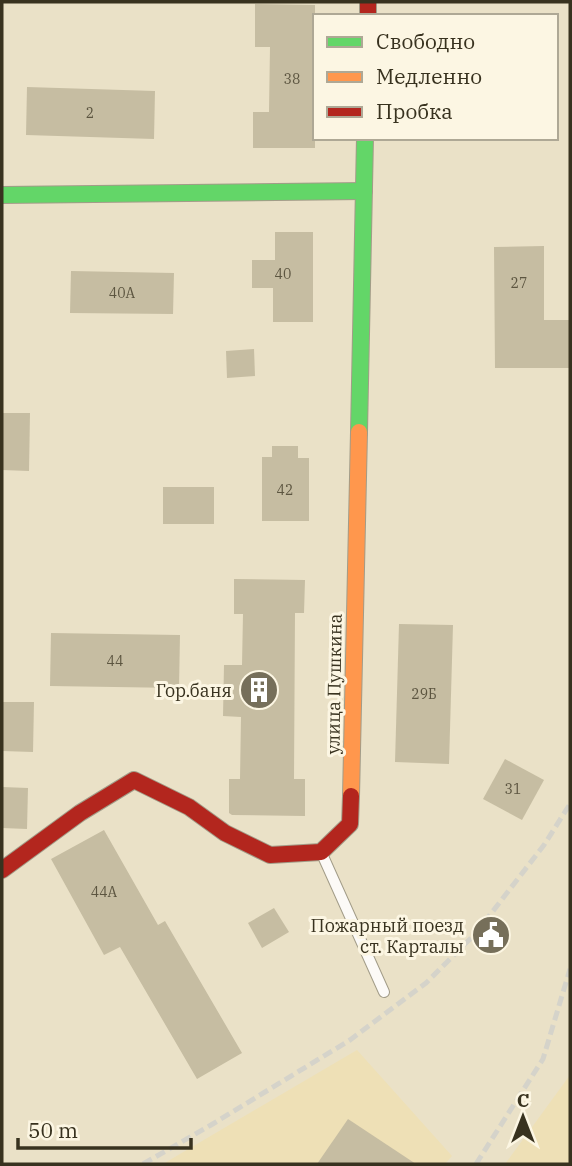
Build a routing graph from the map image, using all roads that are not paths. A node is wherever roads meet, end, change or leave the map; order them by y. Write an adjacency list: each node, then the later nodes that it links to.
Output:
1 (365, 140): 2 (street, улица Пушкина)
2 (364, 191): 3 (street); 4 (street, улица Пушкина)
3 (2, 195)
4 (321, 852): 5 (street); 6 (lane)
5 (2, 870)
6 (384, 992)

